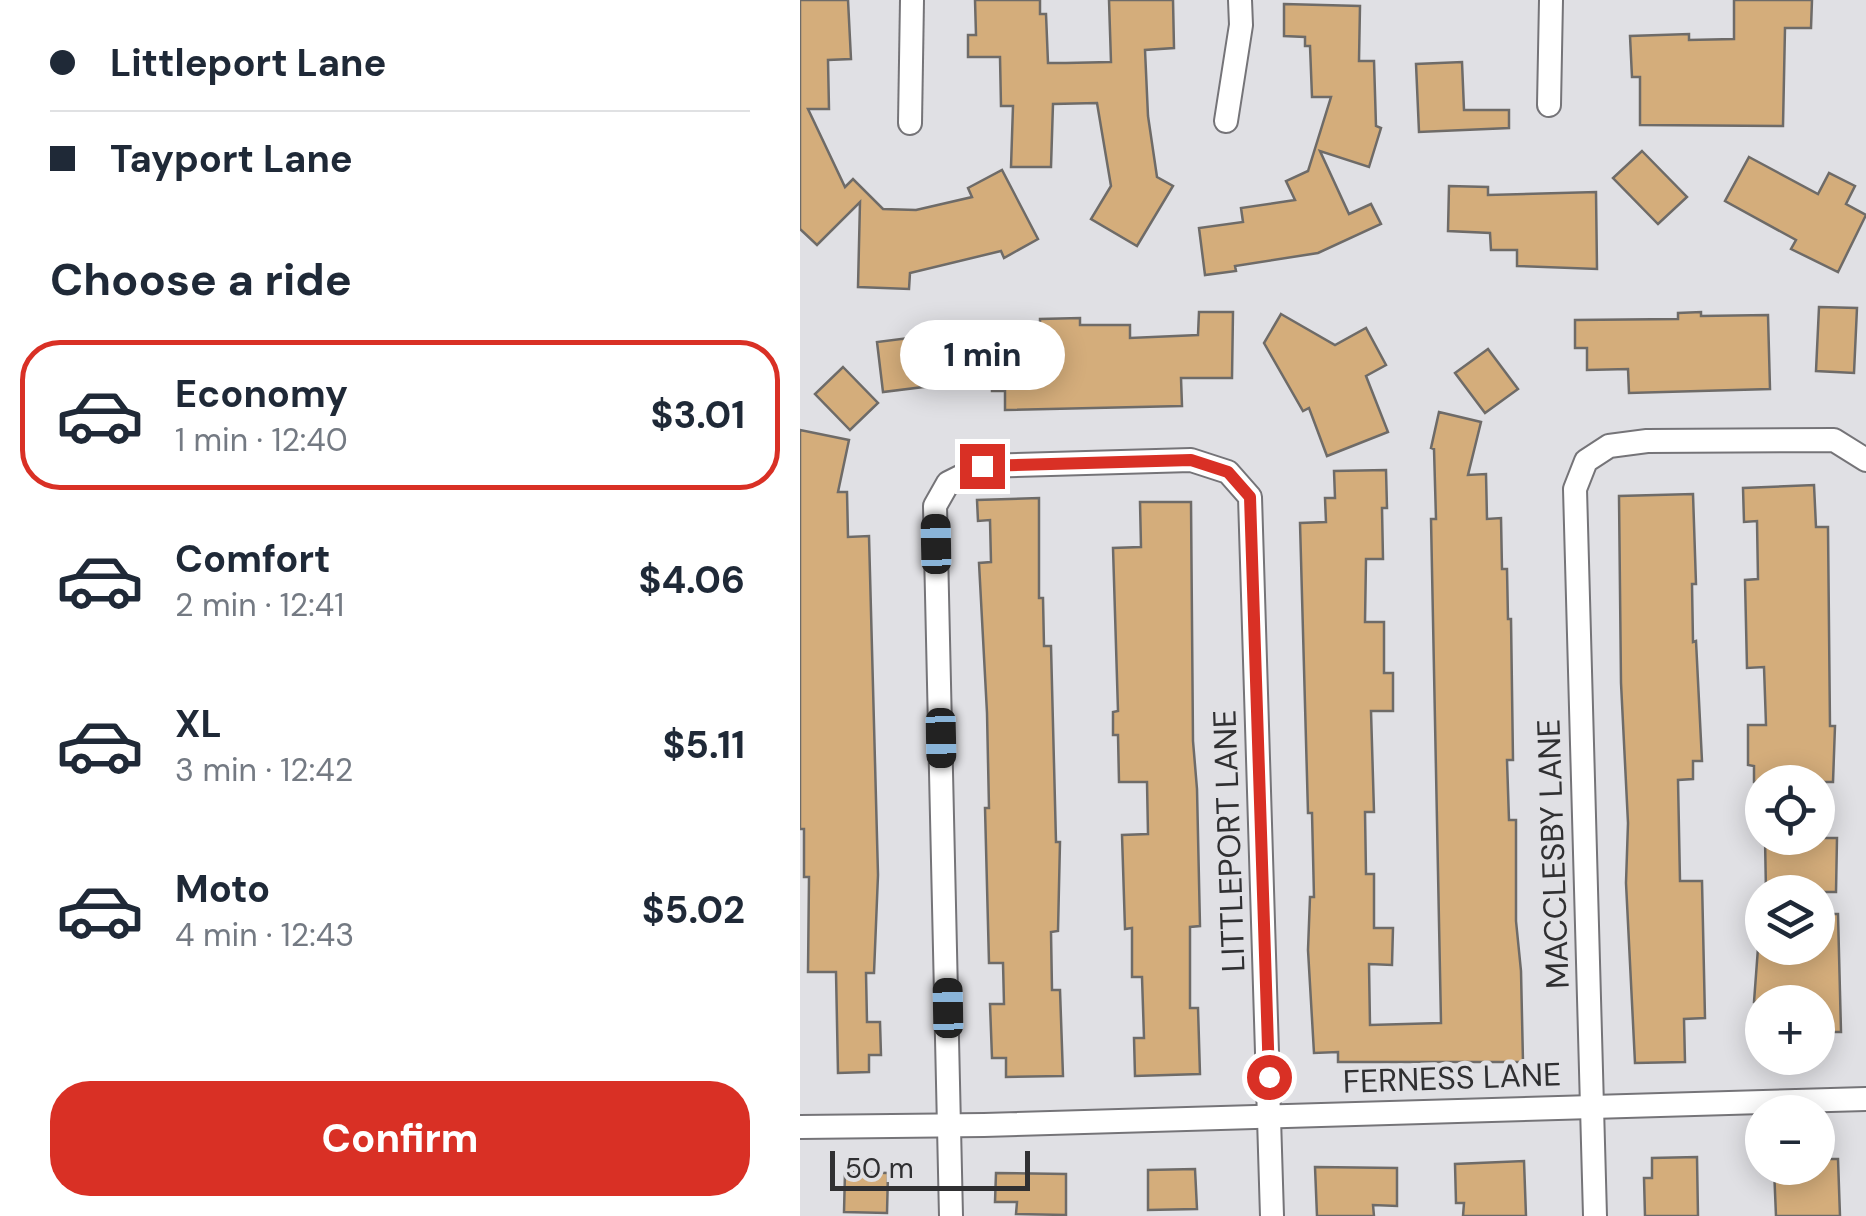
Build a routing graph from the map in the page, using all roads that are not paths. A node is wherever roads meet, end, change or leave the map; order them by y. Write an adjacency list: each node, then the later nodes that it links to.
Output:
1 (912, 0): 6 (street)
2 (1240, 0): 5 (street)
3 (1551, 0): 4 (street)
4 (1549, 106)
5 (1226, 122)
6 (910, 123)
7 (1866, 460): 9 (street, MACCLESBY LANE)
8 (1866, 1098): 9 (street, FERNESS LANE)
9 (1593, 1106): 10 (street, FERNESS LANE); 15 (street, MACCLESBY LANE)
10 (1270, 1116): 11 (street, FERNESS LANE); 11 (street, LITTLEPORT LANE); 14 (street, LITTLEPORT LANE)
11 (950, 1124): 12 (street, FERNESS LANE); 13 (street)
12 (800, 1127)
13 (951, 1216)
14 (1272, 1216)
15 (1594, 1216)

